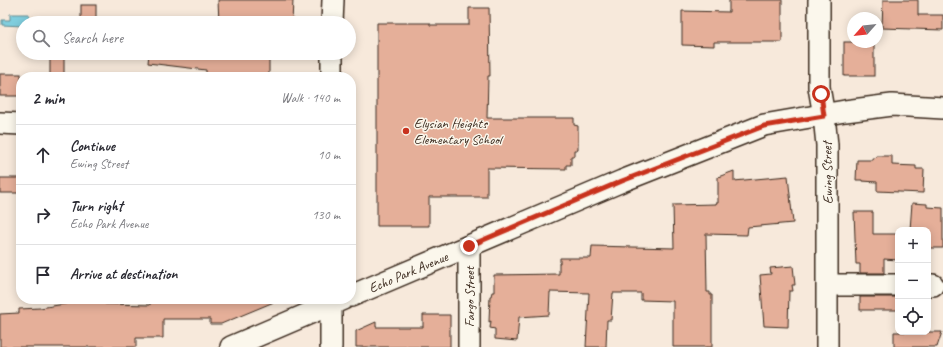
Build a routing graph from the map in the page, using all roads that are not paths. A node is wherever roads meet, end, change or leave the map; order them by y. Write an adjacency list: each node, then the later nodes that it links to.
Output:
1 (333, 0): 3 (street)
2 (819, 0): 7 (street, Ewing Street)
3 (332, 16)
4 (332, 60): 5 (street)
5 (332, 72)
6 (943, 108): 7 (street, Echo Park Avenue)
7 (824, 116): 10 (street, Echo Park Avenue); 11 (street, Ewing Street)
8 (0, 123): 9 (street)
9 (16, 124)
10 (469, 246): 13 (street, Echo Park Avenue); 18 (street, Fargo Street)
11 (828, 285): 12 (street); 19 (street, Ewing Street)
12 (895, 285)
13 (356, 294)
14 (328, 304): 16 (street)
15 (335, 304): 17 (street)
16 (231, 347)
17 (331, 347)
18 (469, 347)
19 (827, 347)

